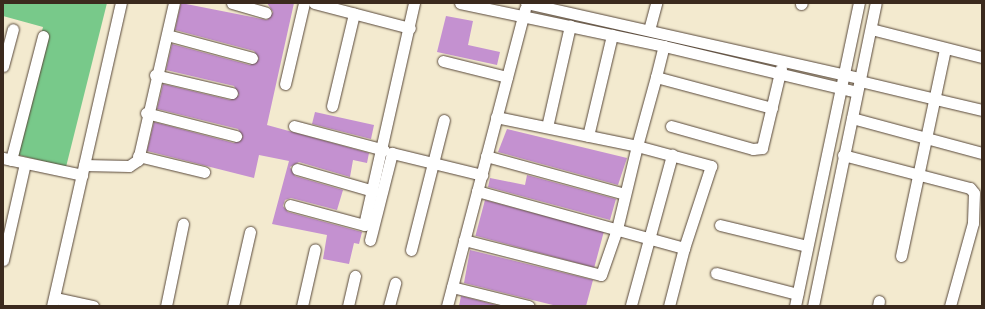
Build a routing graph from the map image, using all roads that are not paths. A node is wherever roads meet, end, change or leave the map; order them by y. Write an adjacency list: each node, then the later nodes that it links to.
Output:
1 (121, 3): 65 (street)
2 (174, 3): 20 (street)
3 (232, 3): 12 (street)
4 (304, 3): 36 (street)
5 (314, 3): 13 (street)
6 (414, 3): 16 (street)
7 (460, 3): 14 (street)
8 (526, 3): 14 (street); 19 (street)
9 (656, 3): 19 (street)
10 (859, 3): 31 (street)
11 (876, 3): 18 (street)
12 (266, 13)
13 (354, 14): 16 (street); 41 (street)
14 (523, 16): 15 (street); 33 (street)
15 (570, 26): 21 (street); 50 (street)
16 (410, 28): 55 (street)
17 (13, 29): 29 (street)
18 (871, 29): 24 (street); 35 (street)
19 (649, 30): 28 (street)
20 (166, 35): 26 (street); 32 (street)
21 (612, 35): 23 (street); 52 (street)
22 (44, 36): 61 (street)
23 (664, 46): 30 (street); 34 (street)
24 (945, 49): 25 (street); 40 (street)
25 (982, 57)
26 (252, 58)
27 (443, 61): 33 (street)
28 (783, 61): 30 (street); 31 (street)
29 (3, 66)
30 (780, 74): 37 (street); 42 (street)
31 (842, 74): 35 (street); 37 (street)
32 (155, 75): 39 (street); 44 (street)
33 (507, 77): 45 (street)
34 (656, 77): 42 (street); 54 (street)
35 (860, 79): 38 (street); 40 (street)
36 (285, 84)
37 (839, 89): 38 (street); 81 (street)
38 (857, 92): 46 (street)
39 (232, 93)
40 (934, 99): 43 (street); 53 (street)
41 (332, 106)
42 (772, 108): 49 (street)
43 (982, 110)
44 (146, 113): 51 (street); 59 (street)
45 (496, 117): 50 (street); 60 (street)
46 (852, 118): 53 (street); 58 (street)
47 (444, 120): 63 (street)
48 (294, 126): 55 (street)
49 (671, 126)
50 (547, 127): 52 (street)
51 (236, 136)
52 (588, 136): 54 (street)
53 (924, 136): 56 (street); 68 (street)
54 (637, 146): 57 (street); 71 (street)
55 (384, 150): 69 (street)
56 (982, 153)
57 (672, 155): 78 (street); 82 (street)
58 (843, 155): 68 (street); 104 (street)
59 (138, 156): 65 (street); 66 (street)
60 (486, 156): 67 (street); 71 (street)
61 (7, 159): 62 (street)
62 (25, 163): 65 (street); 85 (street)
63 (432, 163): 67 (street); 79 (street); 84 (street)
64 (297, 169): 69 (street)
65 (83, 170): 92 (street)
66 (204, 172)
67 (482, 174): 70 (street)
68 (917, 175): 74 (street); 86 (street)
69 (373, 191): 72 (street)
70 (477, 191): 76 (street); 80 (street)
71 (625, 194): 76 (street)
72 (290, 205)
73 (183, 224): 95 (street)
74 (978, 224): 105 (street)
75 (720, 225): 81 (street)
76 (617, 229): 78 (street); 80 (street)
77 (250, 232): 96 (street)
78 (650, 238): 82 (street); 93 (street)
79 (370, 240)
80 (464, 240): 90 (street)
81 (807, 246): 91 (street)
82 (684, 248): 102 (street)
83 (315, 249): 97 (street)
84 (411, 250)
85 (4, 254)
86 (902, 256)
87 (716, 273): 91 (street)
88 (355, 276): 98 (street)
89 (395, 283): 99 (street)
90 (452, 287): 100 (street); 101 (street)
91 (797, 294): 103 (street)
92 (54, 302): 94 (street)
93 (631, 305)
94 (93, 306)
95 (166, 306)
96 (233, 306)
97 (302, 306)
98 (348, 306)
99 (389, 306)
100 (447, 306)
101 (530, 306)
102 (669, 306)
103 (795, 306)
104 (813, 306)
105 (950, 306)

